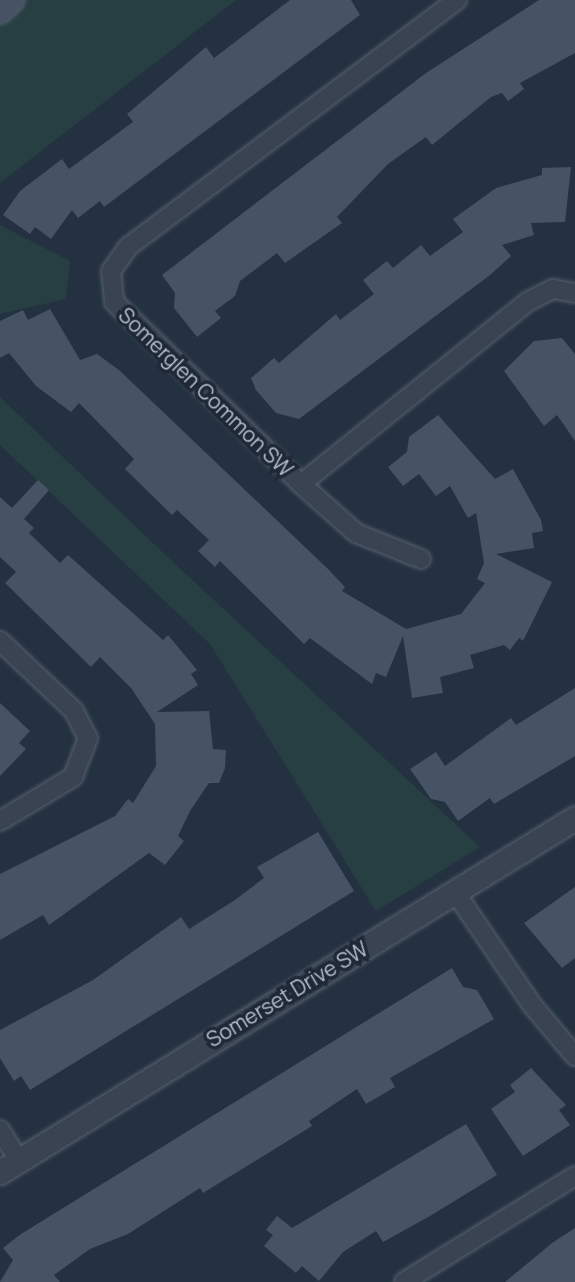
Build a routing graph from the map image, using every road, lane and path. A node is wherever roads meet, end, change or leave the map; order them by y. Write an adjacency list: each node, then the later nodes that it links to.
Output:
1 (12, 0): 3 (main road)
2 (457, 0): 5 (street, Somerglen Common SW)
3 (0, 11)
4 (575, 293): 5 (street, Somerglen Common SW)
5 (301, 484): 6 (street)
6 (421, 559)
7 (0, 640): 9 (street)
8 (575, 818): 10 (street, Somerset Drive SW)
9 (0, 821)
10 (455, 892): 11 (street); 13 (street, Somerset Drive SW)
11 (575, 1056)
12 (0, 1130): 13 (street)
13 (9, 1165)
14 (575, 1176): 15 (street)
15 (404, 1282)

